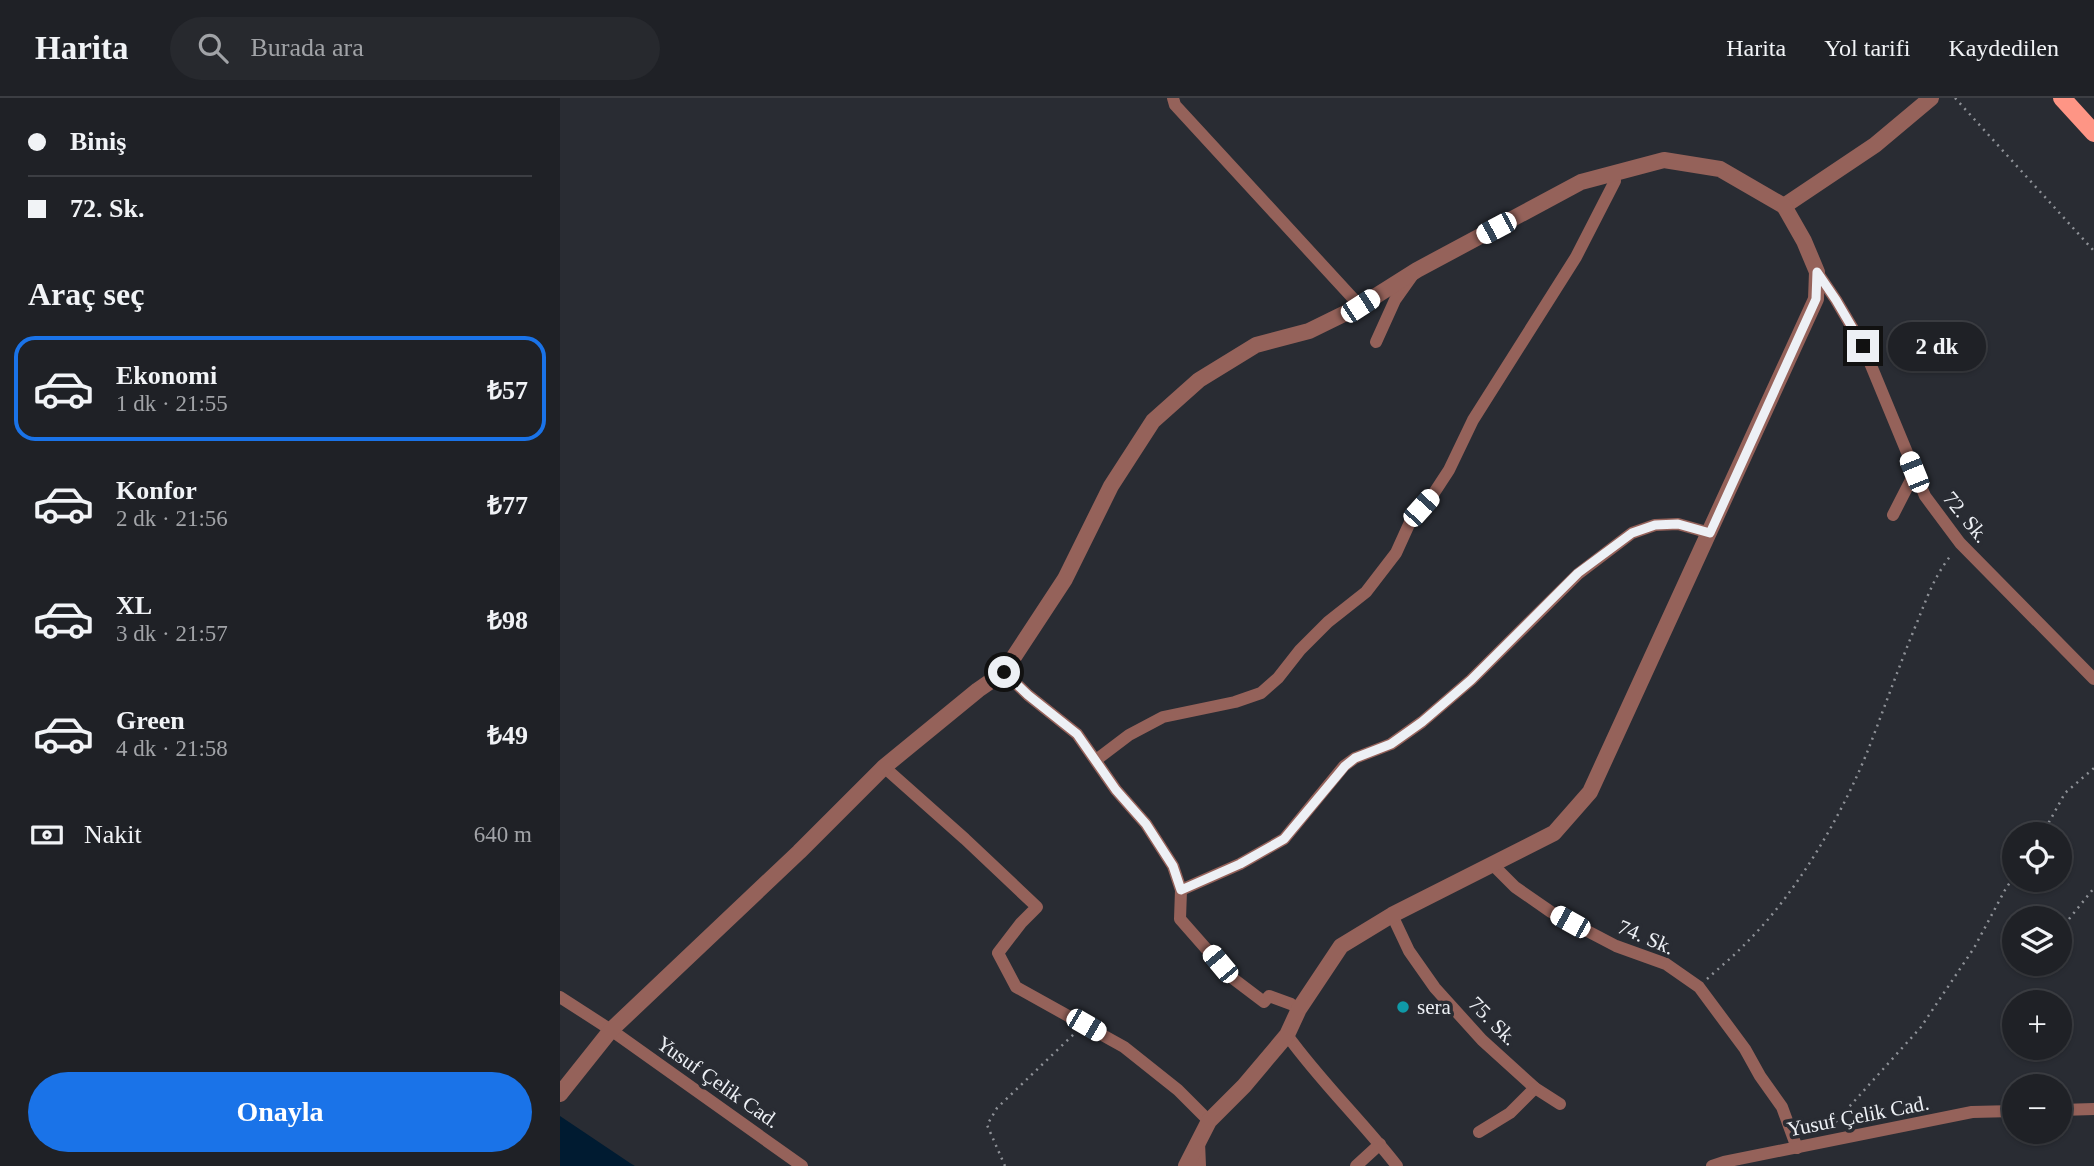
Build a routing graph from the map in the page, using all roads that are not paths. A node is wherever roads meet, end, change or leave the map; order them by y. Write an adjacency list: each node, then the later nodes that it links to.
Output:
1 (1173, 98): 9 (street)
2 (1931, 98): 6 (street)
3 (2063, 98): 4 (main road)
4 (2094, 133)
5 (1615, 174): 6 (street); 7 (street); 16 (street)
6 (1784, 206): 8 (street)
7 (1417, 270): 9 (street); 10 (street)
8 (1817, 272): 11 (street, 72. Sk.); 13 (street)
9 (1360, 306): 14 (street)
10 (1376, 342)
11 (1914, 472): 12 (street); 15 (street, 72. Sk.)
12 (1893, 515)
13 (1710, 533): 18 (street); 19 (street)
14 (1004, 672): 16 (street); 17 (street)
15 (2094, 679)
16 (1096, 760): 19 (street)
17 (884, 768): 23 (street); 31 (street)
18 (1492, 864): 20 (street); 35 (street, 74. Sk.)
19 (1181, 890): 22 (street)
20 (1392, 915): 22 (street); 25 (street, 75. Sk.)
21 (560, 997): 23 (street, Yusuf Çelik Cad.)
22 (1299, 1009): 24 (street)
23 (611, 1030): 26 (street); 36 (street, Yusuf Çelik Cad.)
24 (1287, 1035): 31 (street); 34 (street)
25 (1535, 1088): 27 (street, 75. Sk.); 32 (street)
26 (560, 1094)
27 (1560, 1104)
28 (2094, 1109): 29 (street)
29 (2072, 1110)
30 (2002, 1111): 35 (street, Yusuf Çelik Cad.)
31 (1209, 1121): 33 (street)
32 (1479, 1132)
33 (1199, 1142): 37 (street); 38 (street)
34 (1380, 1144): 39 (street); 40 (street)
35 (1797, 1148): 41 (street, Yusuf Çelik Cad.)
36 (802, 1166)
37 (1186, 1166)
38 (1200, 1166)
39 (1356, 1166)
40 (1397, 1166)
41 (1712, 1166)

